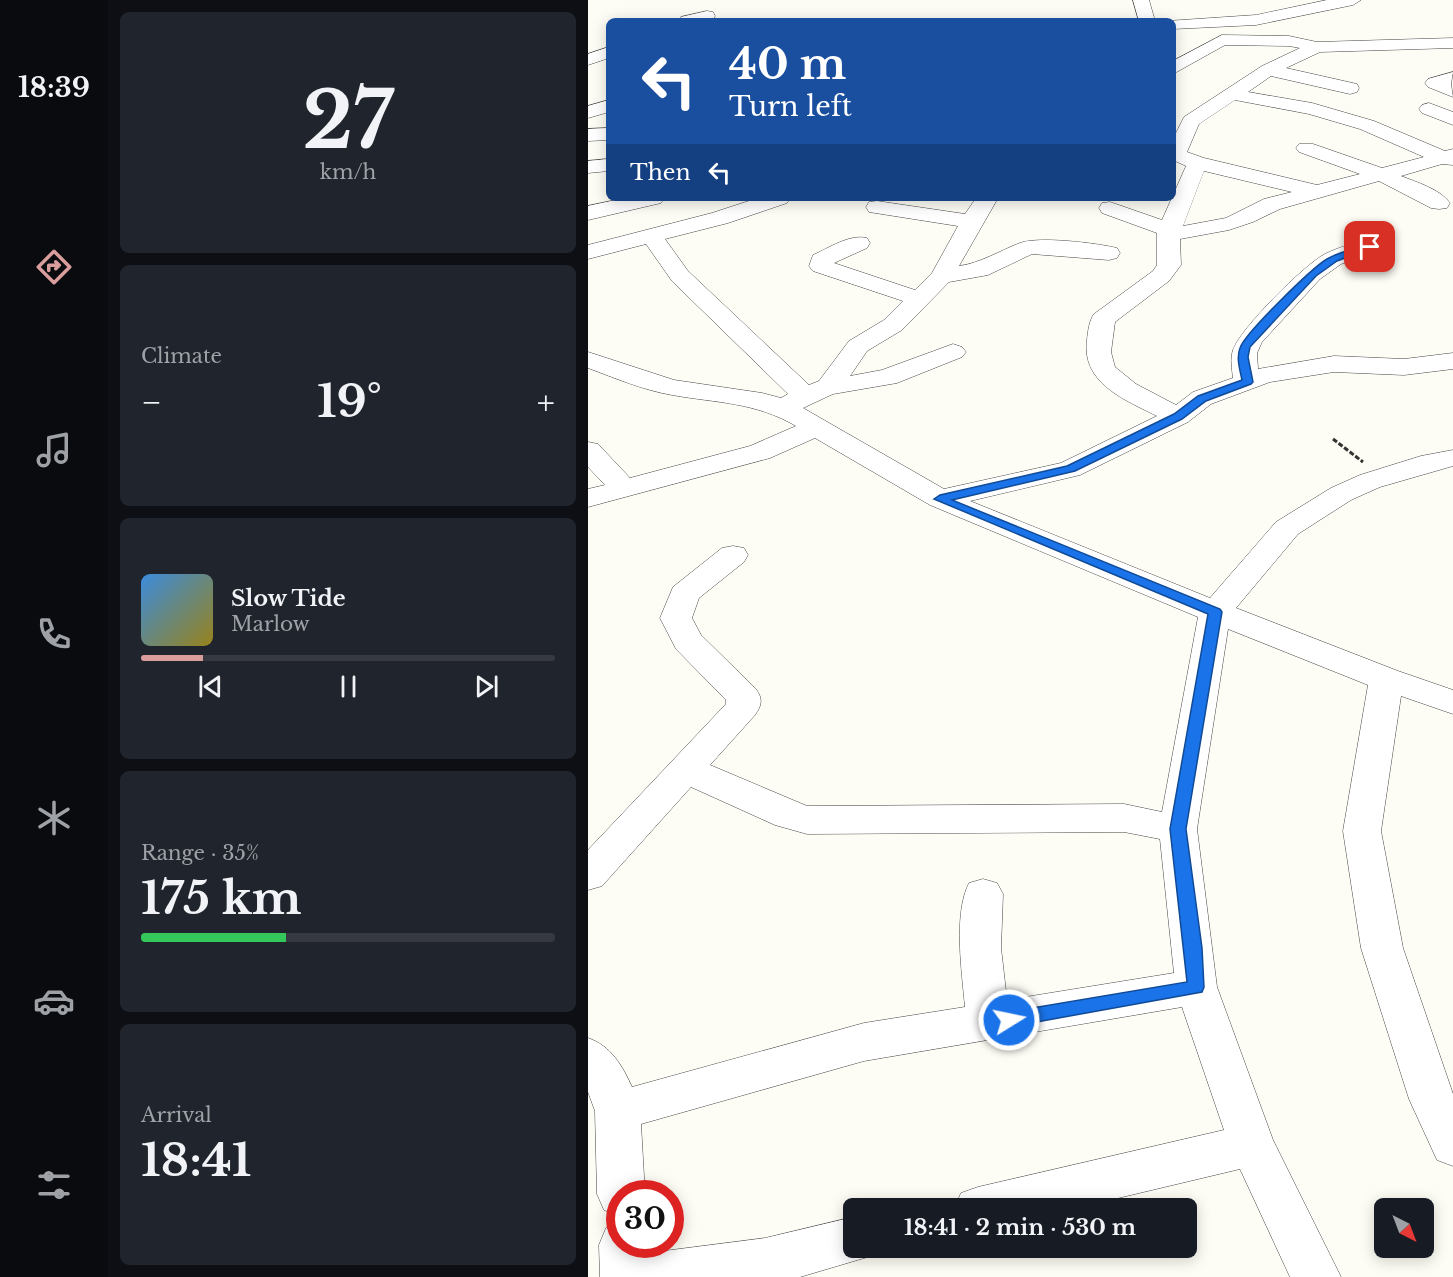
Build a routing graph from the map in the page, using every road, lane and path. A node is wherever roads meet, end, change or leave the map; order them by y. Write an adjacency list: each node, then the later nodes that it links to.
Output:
1 (1141, 0): 5 (street)
2 (1353, 0): 6 (street)
3 (707, 16): 4 (street)
4 (699, 18)
5 (1147, 18)
6 (1176, 24)
7 (1392, 28): 10 (street)
8 (1176, 40): 9 (street)
9 (1222, 40): 10 (street); 15 (street)
10 (1289, 41): 12 (street)
11 (1453, 43): 12 (street)
12 (1317, 47): 16 (street)
13 (606, 53): 14 (street)
14 (588, 60)
15 (1176, 67)
16 (1268, 70): 18 (street); 20 (street)
17 (1453, 77): 19 (street)
18 (1350, 88)
19 (1453, 91)
20 (1231, 94): 24 (street); 31 (street)
21 (606, 107): 23 (street)
22 (1429, 109): 25 (street)
23 (588, 112)
24 (1182, 120): 28 (street)
25 (1453, 120)
26 (606, 134): 27 (street)
27 (588, 135)
28 (1176, 146)
29 (1306, 148): 35 (street)
30 (1176, 155): 32 (street)
31 (1450, 158): 35 (street)
32 (1197, 163): 36 (street); 46 (street)
33 (606, 165): 34 (street)
34 (588, 167)
35 (1380, 174): 36 (street); 40 (street)
36 (1315, 191): 46 (street)
37 (641, 201): 43 (street)
38 (770, 201): 47 (street)
39 (985, 201): 44 (street)
40 (1439, 203)
41 (877, 207): 44 (street)
42 (1110, 208): 46 (street)
43 (588, 213)
44 (971, 222): 53 (street)
45 (588, 230): 49 (street)
46 (1168, 232): 60 (street)
47 (652, 236): 49 (street); 59 (street)
48 (859, 243): 54 (street)
49 (615, 244): 51 (street)
50 (1370, 247): 58 (street)
51 (588, 252)
52 (1109, 253): 53 (street)
53 (942, 276): 54 (street)
54 (919, 299): 59 (street)
55 (953, 352): 59 (street)
56 (588, 360): 59 (street)
57 (1453, 361): 58 (street)
58 (1247, 382): 60 (street)
59 (806, 396): 61 (street)
60 (1178, 416): 68 (street)
61 (817, 427): 66 (street); 68 (street)
62 (1333, 439): 65 (path)
63 (588, 450): 66 (street)
64 (1453, 458): 65 (street)
65 (1391, 475): 70 (street)
66 (624, 488): 67 (street)
67 (588, 498)
68 (940, 499): 70 (street)
69 (733, 555): 73 (street)
70 (1215, 612): 71 (street); 74 (street)
71 (1386, 679): 72 (street); 82 (street)
72 (1453, 702)
73 (687, 770): 74 (street); 75 (street)
74 (1178, 829): 77 (street)
75 (588, 875)
76 (983, 894): 78 (street)
77 (1196, 987): 78 (street); 81 (street)
78 (988, 1023): 80 (street)
79 (588, 1057): 80 (street)
80 (618, 1111): 83 (street)
81 (1252, 1145): 84 (street); 89 (street)
82 (1453, 1145)
83 (620, 1180)
84 (1025, 1198)
85 (843, 1243): 88 (street)
86 (624, 1258): 87 (street)
87 (625, 1277)
88 (647, 1277)
89 (1316, 1277)

